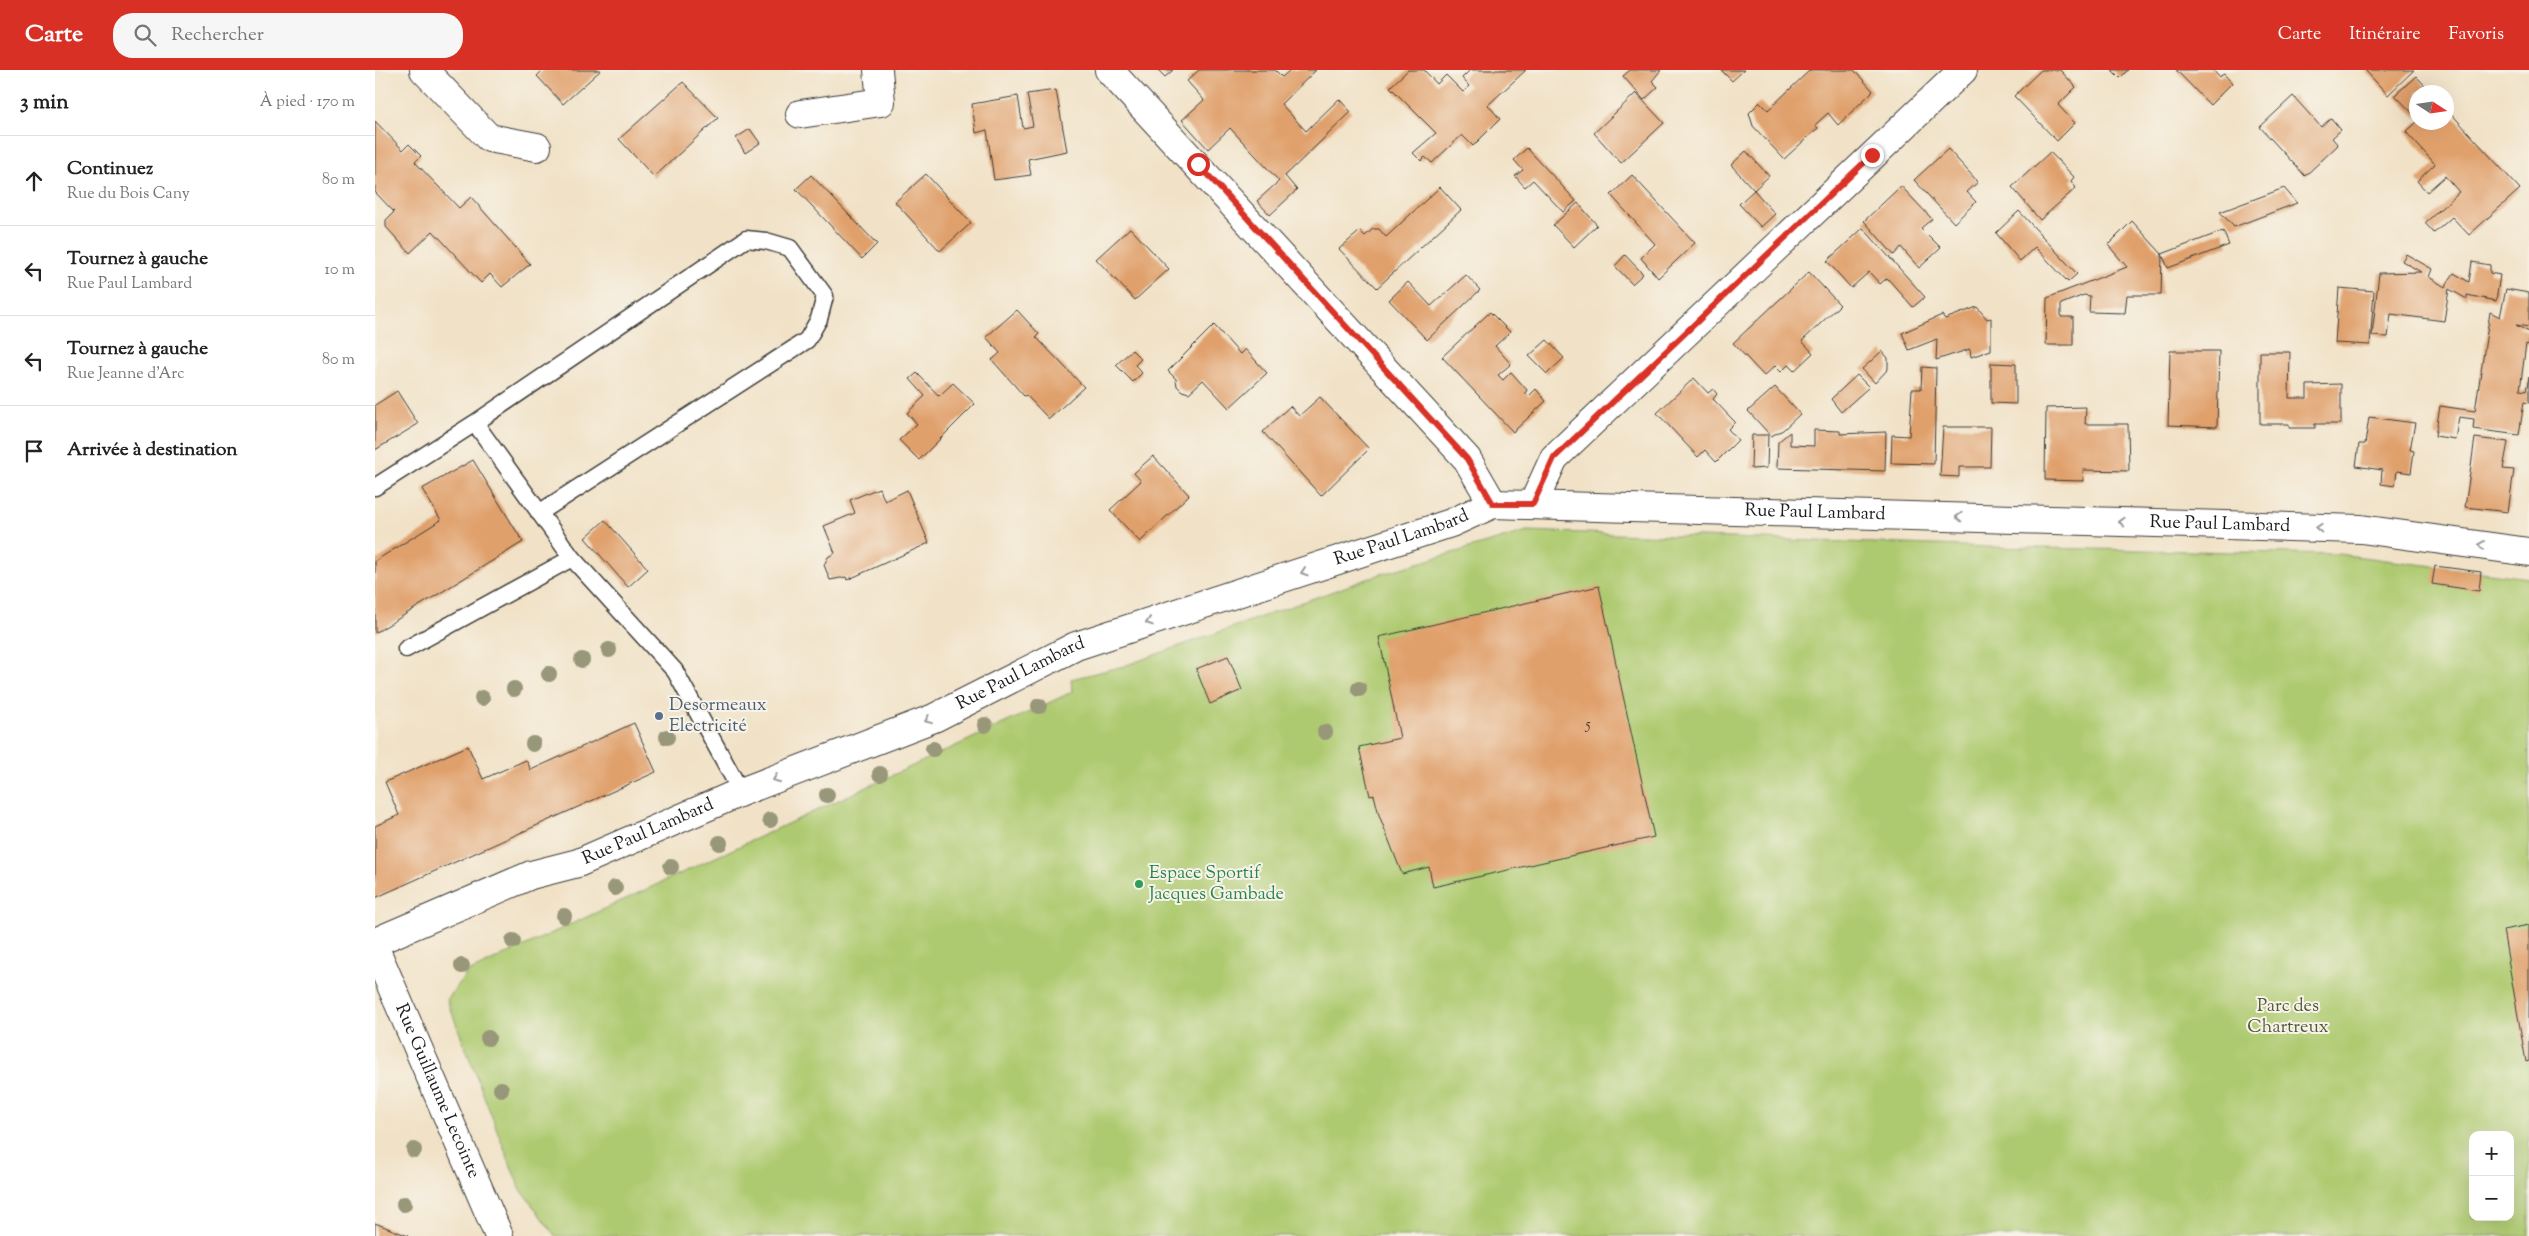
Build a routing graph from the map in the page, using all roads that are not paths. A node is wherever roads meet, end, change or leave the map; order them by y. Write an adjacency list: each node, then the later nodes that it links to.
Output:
1 (424, 70): 6 (street)
2 (878, 70): 5 (street)
3 (1109, 70): 9 (street)
4 (1963, 70): 10 (street)
5 (800, 114)
6 (537, 147)
7 (475, 423): 8 (lane); 11 (lane); 11 (lane)
8 (375, 487)
9 (1493, 504): 10 (street, Rue Paul Lambard); 15 (street, Rue Paul Lambard, one-way to 15)
10 (1533, 504): 12 (street, Rue Paul Lambard, one-way to 10)
11 (539, 512): 13 (lane)
12 (2529, 552)
13 (572, 558): 14 (lane); 15 (lane)
14 (406, 649)
15 (741, 792): 16 (street, Rue Paul Lambard)
16 (375, 942)
17 (375, 948): 18 (street, Rue Guillaume Lecointe)
18 (499, 1236)

